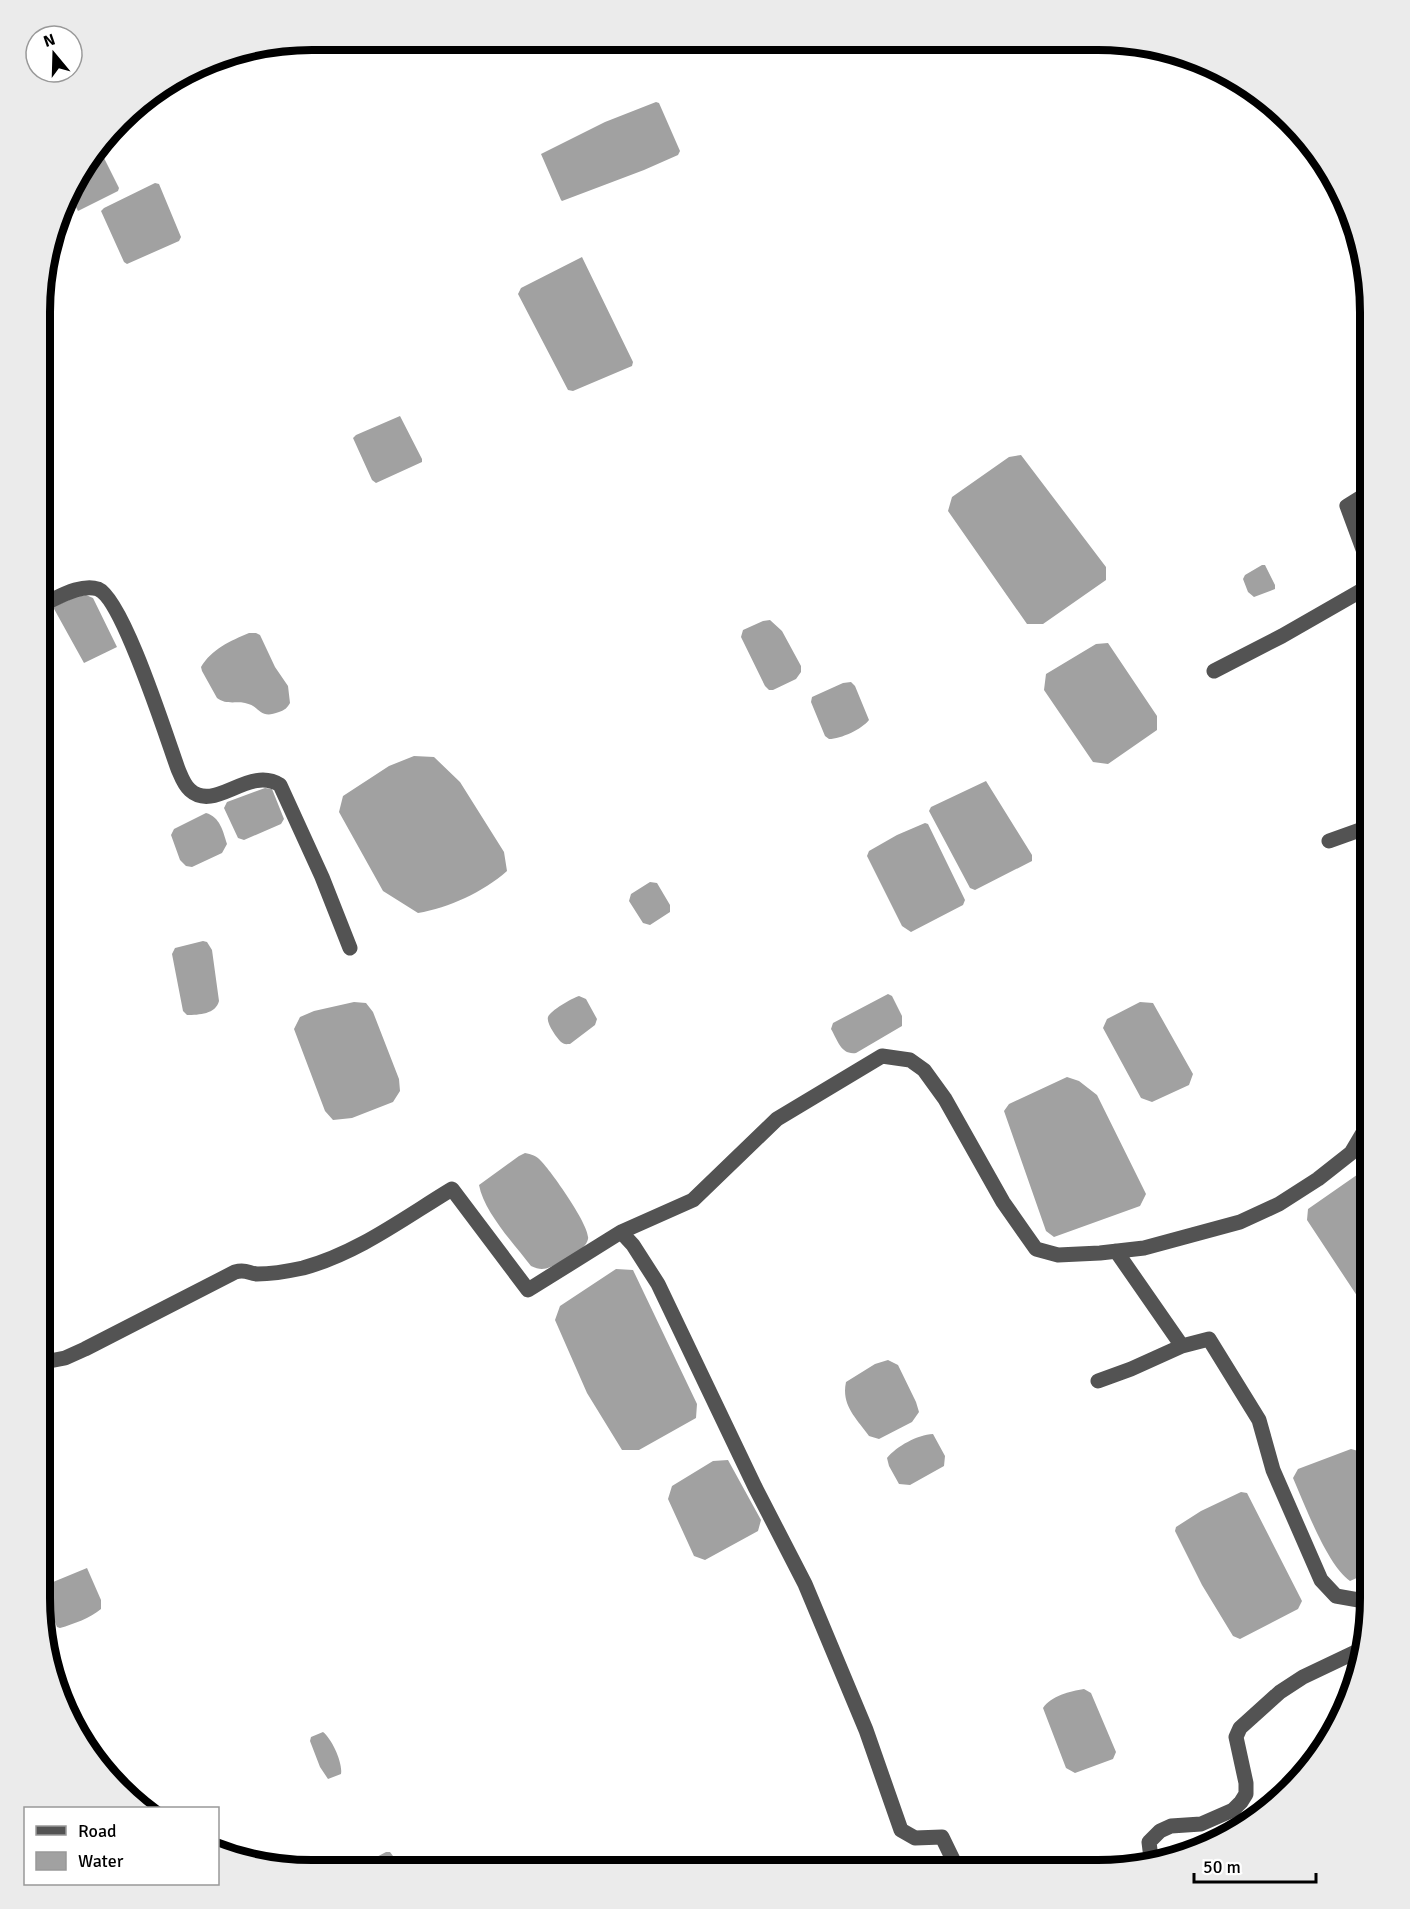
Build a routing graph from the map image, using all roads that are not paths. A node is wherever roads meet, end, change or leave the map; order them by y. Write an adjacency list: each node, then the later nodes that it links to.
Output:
1 (1361, 497): 2 (street)
2 (1361, 544)
3 (1361, 591): 5 (street)
4 (49, 602): 8 (street)
5 (1214, 671)
6 (1361, 830): 7 (street)
7 (1329, 841)
8 (350, 948)
9 (1361, 1136): 11 (street)
10 (621, 1232): 11 (street); 13 (street); 18 (street)
11 (1116, 1251): 12 (street)
12 (1182, 1346): 14 (street); 15 (street)
13 (49, 1361)
14 (1098, 1381)
15 (1361, 1600)
16 (1354, 1653): 17 (street)
17 (1150, 1854)
18 (953, 1860)

